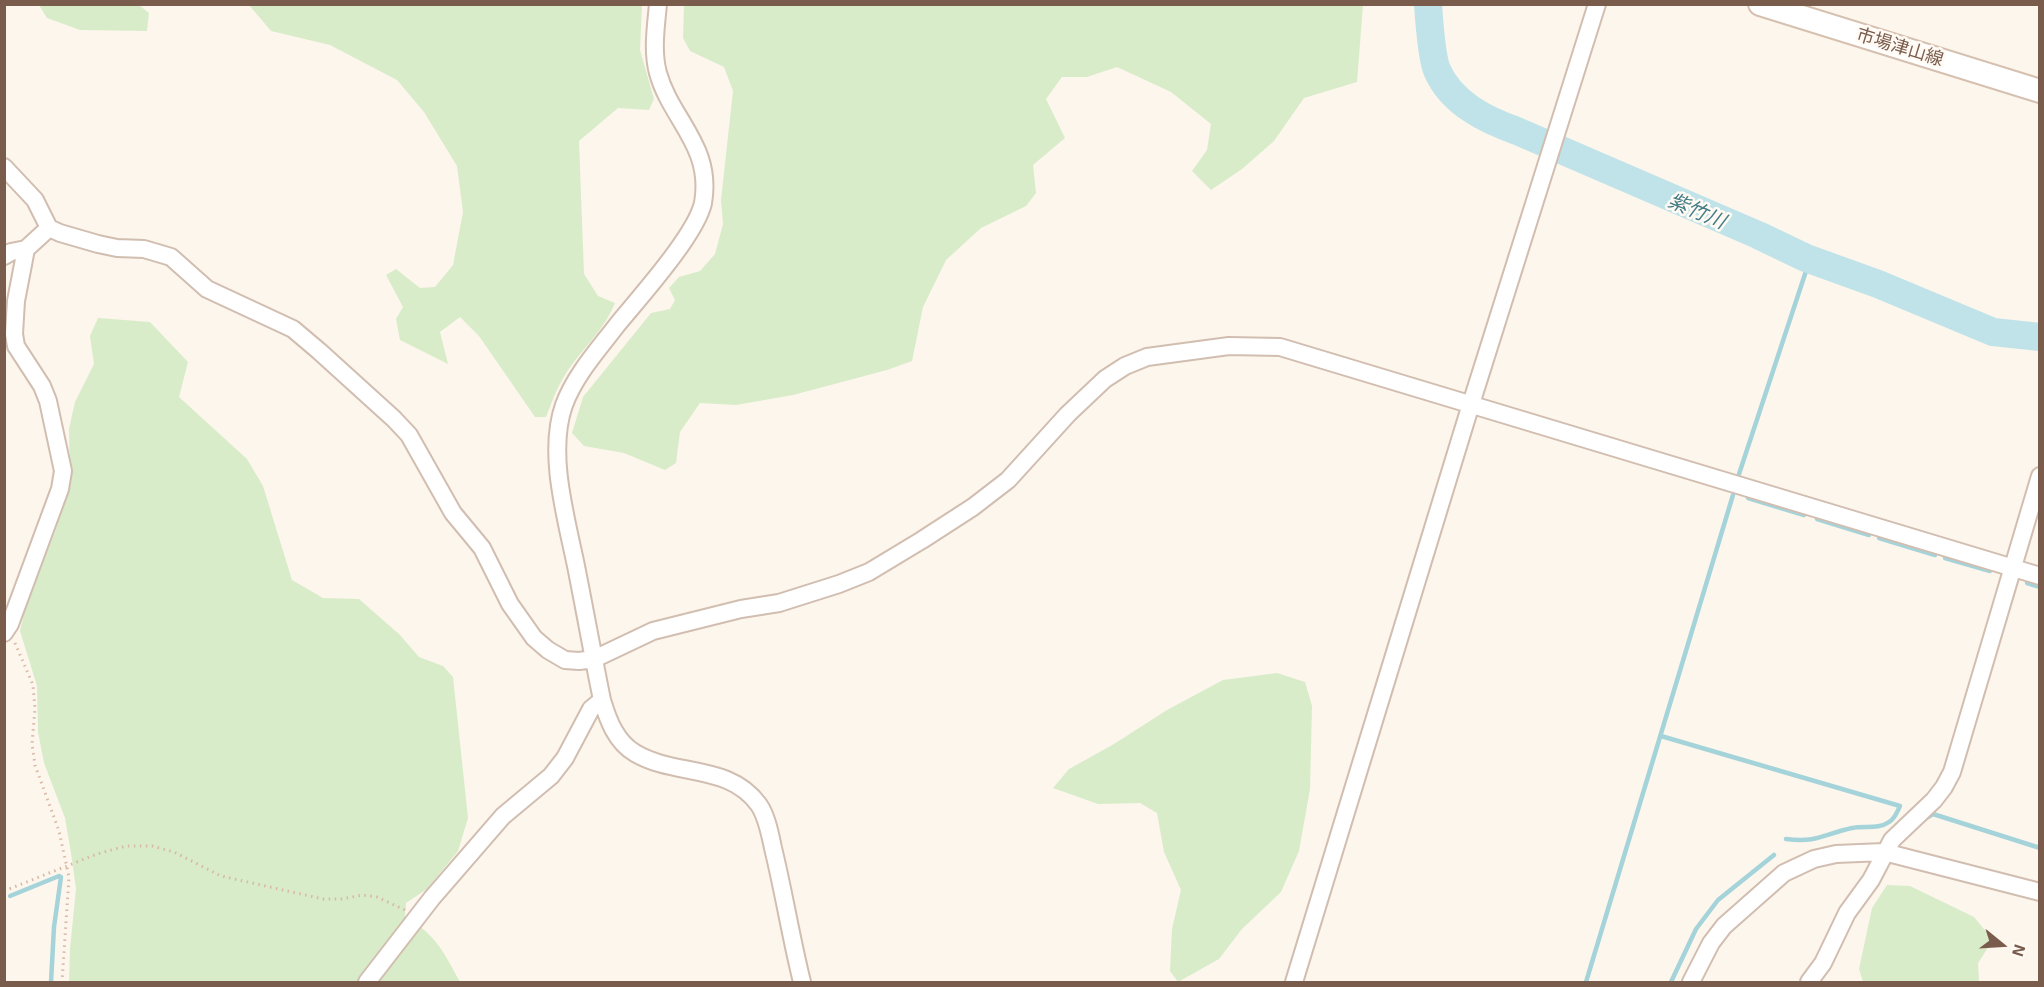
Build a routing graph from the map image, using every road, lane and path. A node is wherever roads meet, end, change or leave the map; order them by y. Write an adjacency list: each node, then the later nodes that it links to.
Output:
1 (658, 4): 14 (street)
2 (1597, 4): 9 (street)
3 (1760, 4): 4 (main road, 市場津山線)
4 (2040, 91)
5 (4, 168): 6 (street)
6 (49, 228): 7 (street); 14 (street)
7 (26, 249): 8 (street); 13 (street)
8 (4, 256)
9 (1471, 404): 11 (street); 14 (street); 24 (street)
10 (2040, 476): 11 (street)
11 (2013, 568): 12 (street); 16 (street)
12 (2040, 576)
13 (6, 631): 17 (path)
14 (594, 659): 15 (street)
15 (602, 700): 20 (street); 23 (street)
16 (1884, 852): 19 (street); 25 (street); 26 (street)
17 (67, 867): 18 (path); 20 (path); 21 (path)
18 (4, 891)
19 (2040, 892)
20 (418, 916): 22 (street)
21 (62, 982)
22 (367, 982)
23 (802, 982)
24 (1294, 982)
25 (1691, 982)
26 (1809, 982)

